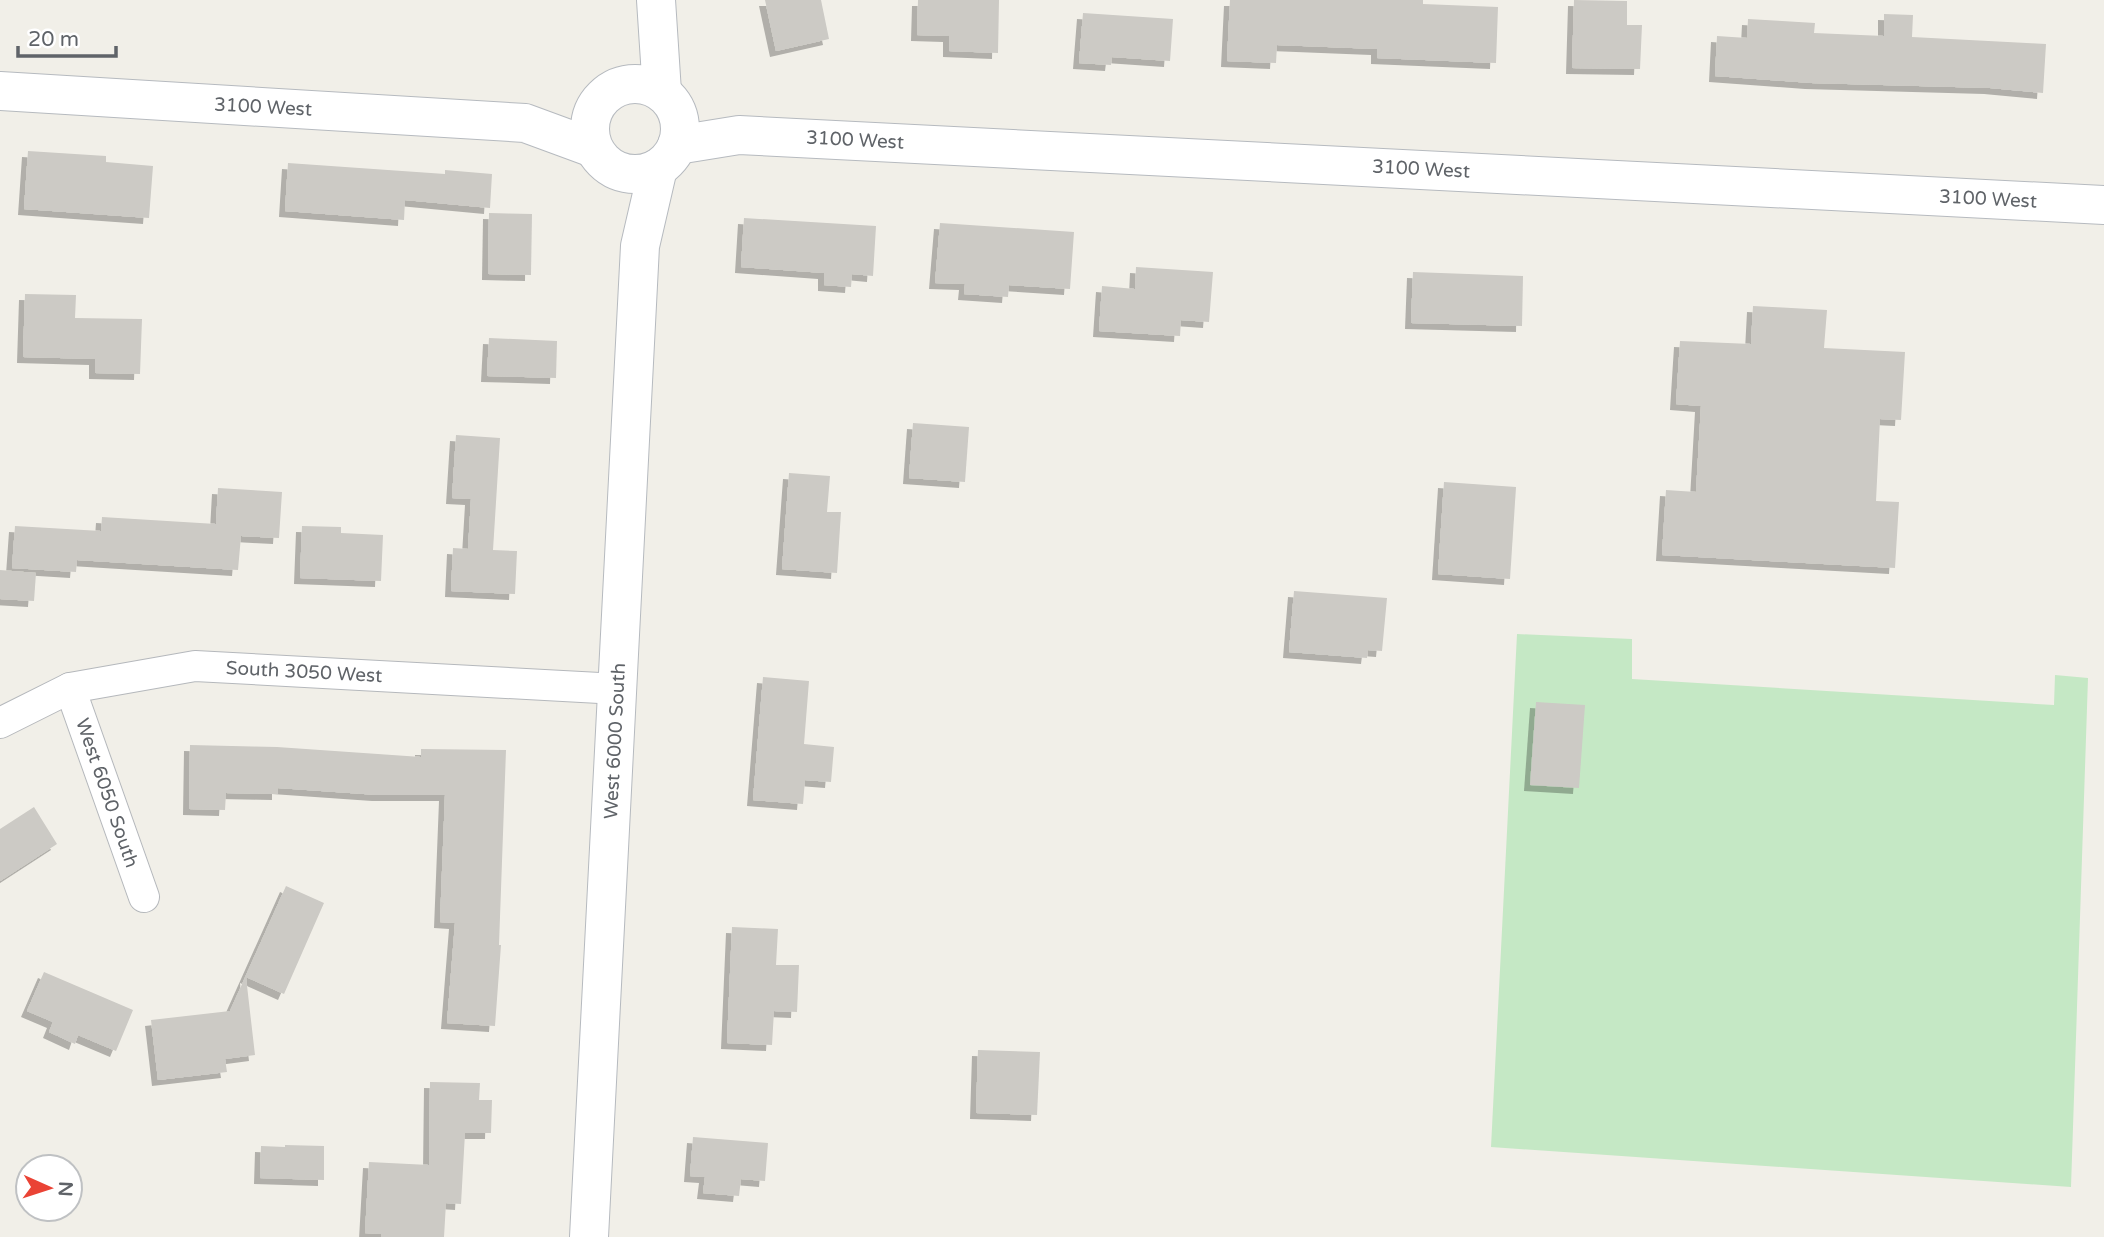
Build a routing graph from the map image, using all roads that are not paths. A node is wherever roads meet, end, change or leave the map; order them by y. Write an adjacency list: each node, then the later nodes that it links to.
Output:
1 (653, 0): 5 (street, West 6000 South)
2 (0, 91): 4 (street, 3100 West)
3 (596, 104): 4 (street, 3100 West); 5 (street, 3100 West); 6 (street)
4 (525, 123): 6 (street, 3100 West)
5 (656, 130): 6 (street, 3100 West); 7 (street, 3100 West); 9 (street, West 6000 South)
6 (593, 148)
7 (2104, 205)
8 (70, 688): 9 (street, South 3050 West); 10 (street, South 3050 West); 11 (street, West 6050 South)
9 (618, 689): 12 (street, West 6000 South)
10 (0, 723)
11 (144, 897)
12 (589, 1237)

